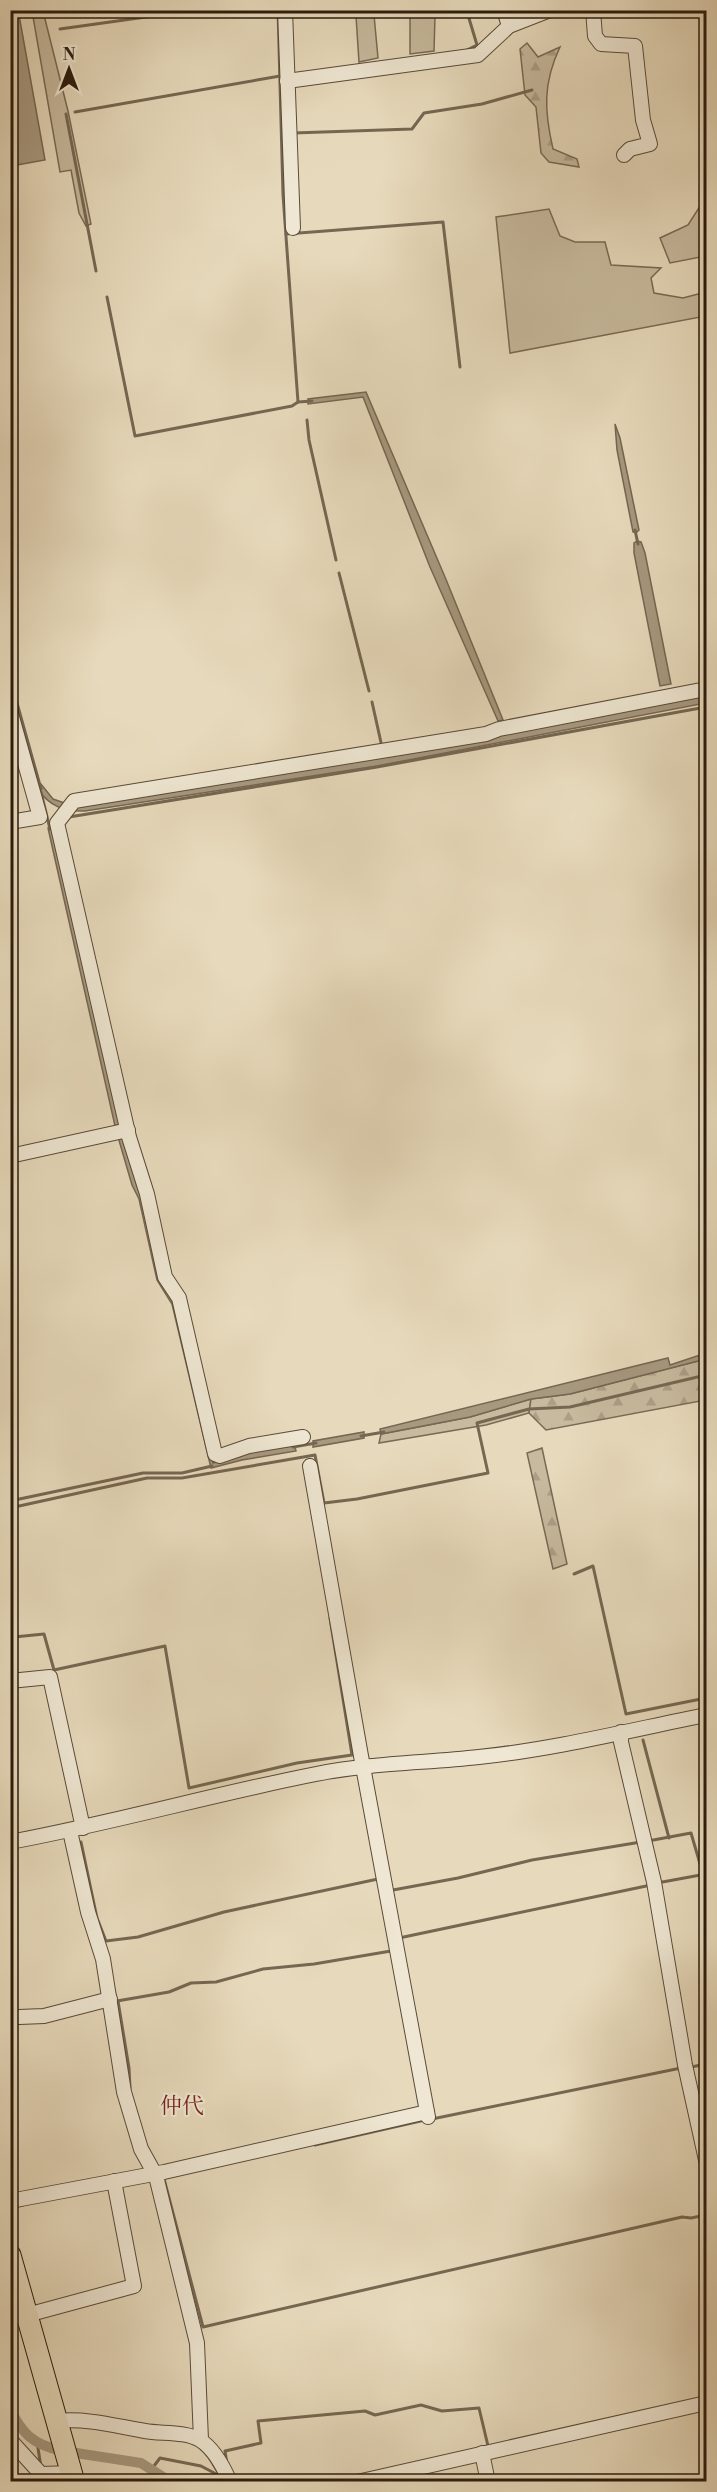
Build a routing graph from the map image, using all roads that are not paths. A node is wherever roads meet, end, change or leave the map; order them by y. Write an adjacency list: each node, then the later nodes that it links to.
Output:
1 (285, 10): 6 (street)
2 (504, 10): 5 (street)
3 (550, 10): 5 (street)
4 (593, 10): 7 (street)
5 (509, 26): 6 (street)
6 (287, 81): 8 (street)
7 (624, 155)
8 (293, 228)
9 (706, 688): 13 (street)
10 (10, 710): 11 (street)
11 (17, 756): 12 (street)
12 (10, 822)
13 (122, 1131): 14 (street); 15 (street)
14 (10, 1156)
15 (303, 1437)
16 (310, 1466): 20 (street)
17 (10, 1681): 21 (street)
18 (706, 1715): 19 (street)
19 (621, 1732): 20 (street); 25 (street)
20 (363, 1766): 21 (street); 26 (street)
21 (76, 1830): 22 (street); 23 (street)
22 (10, 1842)
23 (110, 2002): 24 (street); 26 (street)
24 (19, 2017)
25 (706, 2160)
26 (158, 2175): 27 (street); 34 (street)
27 (115, 2185): 28 (street); 30 (street)
28 (10, 2201)
29 (10, 2255): 30 (highway)
30 (27, 2315): 32 (highway)
31 (706, 2403): 35 (street)
32 (57, 2421): 34 (street); 36 (highway)
33 (10, 2440): 36 (street)
34 (201, 2440): 37 (street)
35 (482, 2453): 38 (street); 39 (street)
36 (72, 2477)
37 (230, 2481)
38 (357, 2481)
39 (488, 2481)

